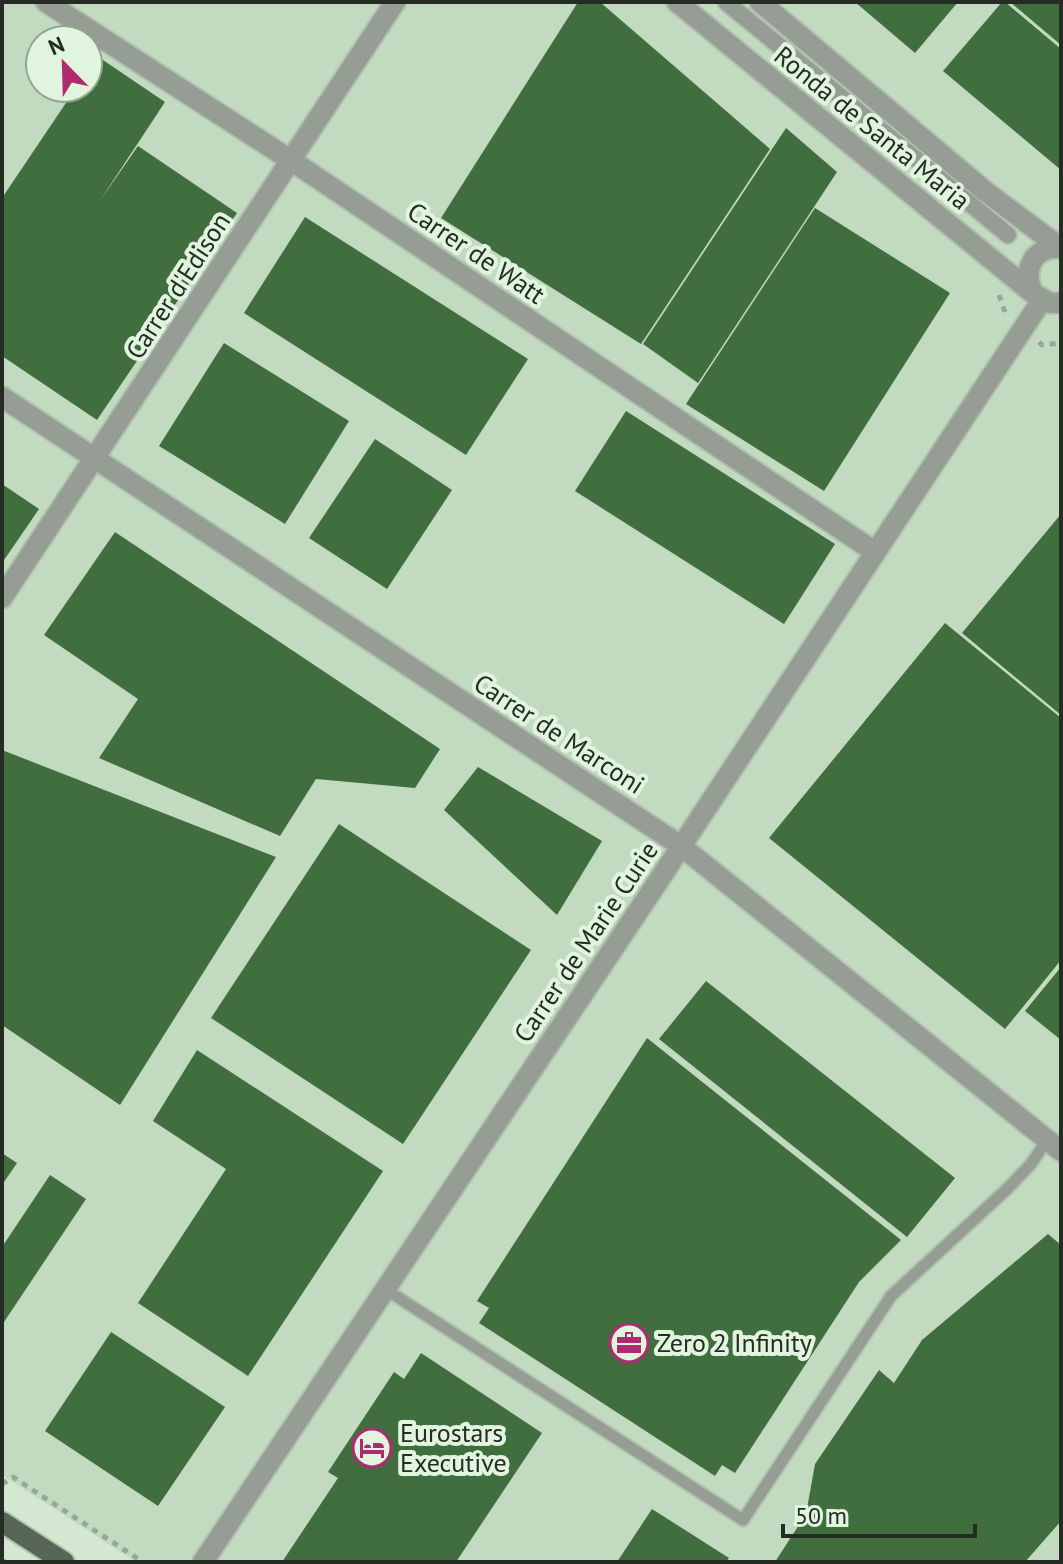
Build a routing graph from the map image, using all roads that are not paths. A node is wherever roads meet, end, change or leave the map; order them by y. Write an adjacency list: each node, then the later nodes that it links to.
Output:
1 (46, 2): 6 (street, Carrer de Watt)
2 (395, 2): 6 (street, Carrer d'Edison)
3 (677, 2): 9 (street, Ronda de Santa Maria)
4 (726, 2): 7 (street, Ronda de Santa Maria)
5 (760, 2): 8 (street, Ronda de Santa Maria)
6 (292, 161): 12 (street, Carrer d'Edison); 13 (street, Carrer de Watt)
7 (1008, 235)
8 (1061, 248): 9 (street)
9 (1046, 299): 10 (street, Ronda de Santa Maria); 13 (street, Carrer de Marie Curie)
10 (1061, 316)
11 (2, 397): 12 (street, Carrer de Marconi)
12 (95, 458): 14 (street, Carrer d'Edison); 15 (street, Carrer de Marconi)
13 (875, 552): 15 (street, Carrer de Marie Curie)
14 (2, 598)
15 (681, 846): 16 (street, Carrer de Marconi); 17 (street, Carrer de Marie Curie)
16 (1054, 1146): 17 (lane)
17 (385, 1289): 20 (street, Carrer de Marie Curie)
18 (2, 1522): 19 (main road)
19 (64, 1562)
20 (203, 1562)

